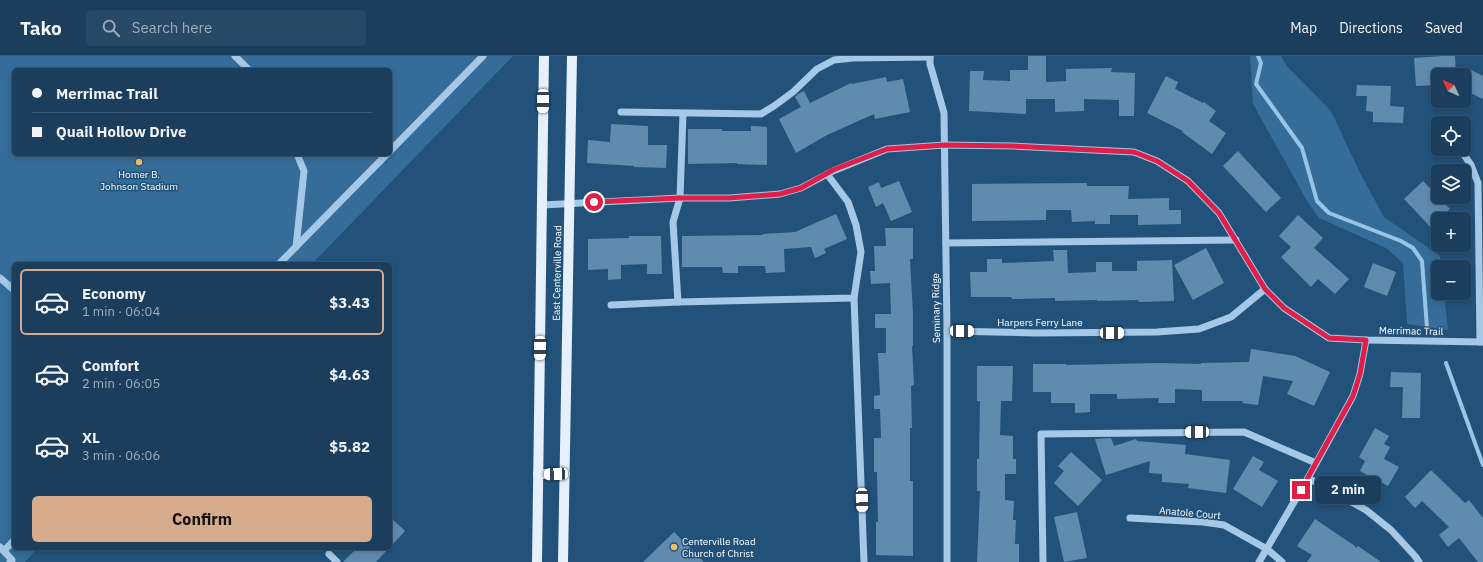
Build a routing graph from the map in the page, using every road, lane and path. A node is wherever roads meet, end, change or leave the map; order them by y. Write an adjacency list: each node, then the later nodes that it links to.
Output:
1 (235, 56): 6 (street)
2 (483, 56): 10 (street)
3 (544, 56): 17 (main road, East Centerville Road)
4 (572, 56): 16 (main road, East Centerville Road)
5 (930, 57): 8 (street); 9 (street, Seminary Ridge)
6 (247, 68)
7 (621, 112): 8 (street)
8 (683, 114): 15 (street)
9 (945, 145): 14 (street, Merrimac Trail); 18 (street, Merrimac Trail); 19 (street, Seminary Ridge)
10 (392, 149)
11 (298, 156): 20 (street)
12 (385, 156): 20 (street)
13 (1465, 156): 30 (street)
14 (827, 174): 15 (street, Merrimac Trail); 25 (street)
15 (680, 198): 16 (street, Merrimac Trail); 26 (street)
16 (570, 203): 17 (street, Merrimac Trail); 33 (main road, East Centerville Road)
17 (542, 205): 32 (main road, East Centerville Road)
18 (1236, 240): 19 (street); 24 (street, Merrimac Trail)
19 (946, 243): 28 (street, Seminary Ridge)
20 (296, 247): 21 (street)
21 (281, 262)
22 (0, 278): 23 (street)
23 (12, 288)
24 (1265, 289): 28 (street, Harpers Ferry Lane); 29 (street, Merrimac Trail)
25 (854, 298): 26 (street); 44 (street)
26 (678, 302): 27 (street)
27 (611, 305)
28 (947, 331): 45 (street, Seminary Ridge)
29 (1366, 340): 30 (street, Merrimac Trail); 31 (street)
30 (1482, 342)
31 (1316, 463): 34 (street); 46 (street)
32 (538, 474): 33 (main road); 42 (main road, East Centerville Road)
33 (565, 474): 43 (main road, East Centerville Road)
34 (1308, 478): 38 (street); 49 (street)
35 (1130, 518): 38 (street, Anatole Court)
36 (12, 542): 37 (street)
37 (2, 549): 40 (street)
38 (1267, 549): 47 (street); 48 (street, Anatole Court)
39 (329, 554): 41 (street)
40 (10, 562)
41 (337, 562)
42 (537, 562)
43 (563, 562)
44 (864, 562)
45 (947, 562)
46 (1042, 562)
47 (1259, 562)
48 (1282, 562)
49 (1419, 562)

